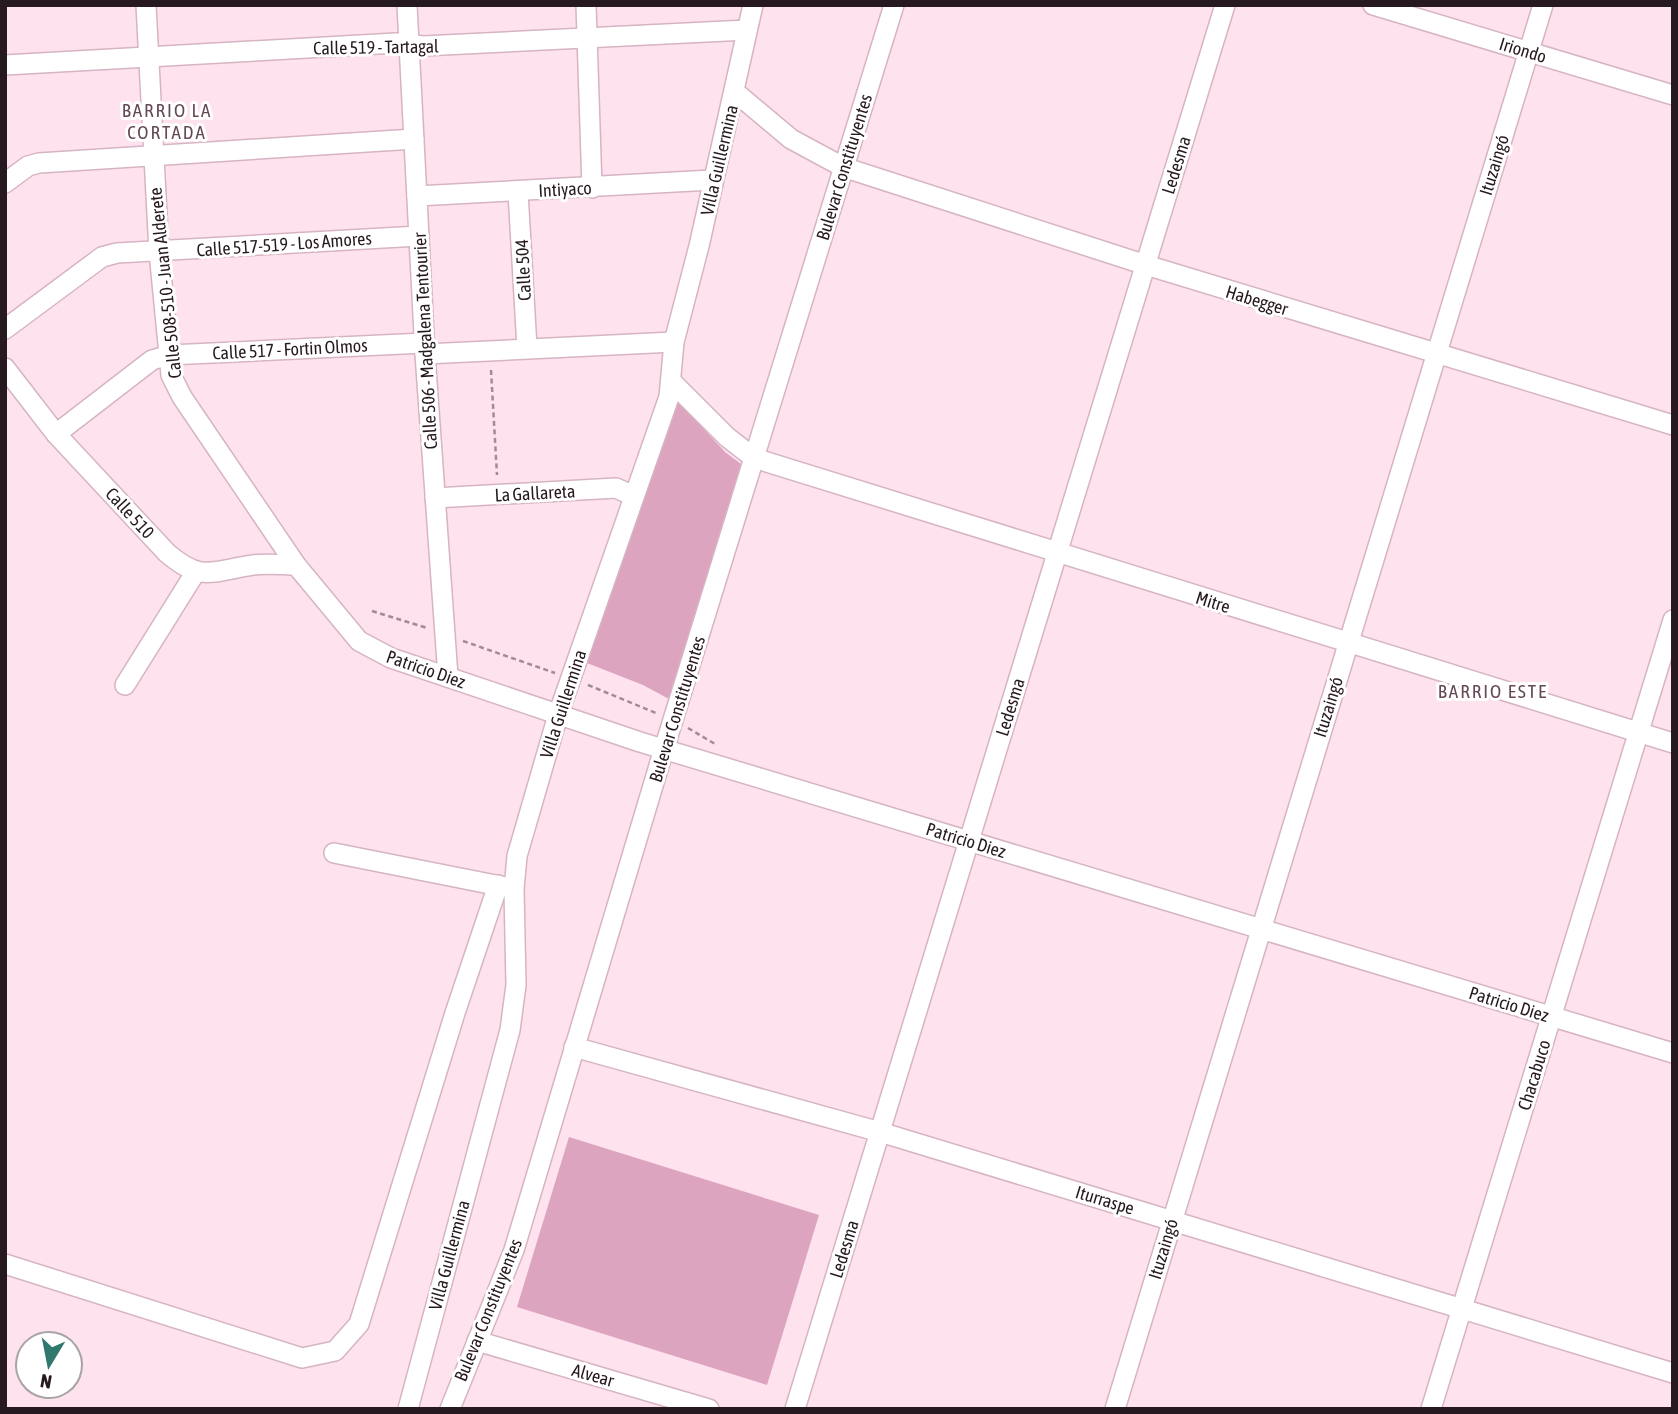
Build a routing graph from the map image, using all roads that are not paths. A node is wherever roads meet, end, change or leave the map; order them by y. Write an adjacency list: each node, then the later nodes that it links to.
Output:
1 (146, 5): 13 (street, Calle 508-510 - Juan Alderete)
2 (407, 5): 11 (street, Calle 506 - Madgalena Tentourier)
3 (586, 5): 10 (street)
4 (753, 5): 9 (street, Villa Guillermina)
5 (894, 5): 19 (street, Bulevar Constituyentes)
6 (1225, 5): 27 (street, Ledesma)
7 (1373, 5): 12 (street, Iriondo)
8 (1543, 5): 12 (street, Ituzaingó)
9 (747, 30): 10 (street, Calle 519 - Tartagal); 15 (street, Villa Guillermina)
10 (588, 39): 11 (street, Calle 519 - Tartagal); 22 (street)
11 (409, 46): 13 (street, Calle 519 - Tartagal); 17 (street, Calle 506 - Madgalena Tentourier)
12 (1529, 52): 16 (street, Iriondo); 32 (street, Ituzaingó)
13 (148, 56): 14 (street, Calle 519 - Tartagal); 18 (street, Calle 508-510 - Juan Alderete)
14 (5, 65)
15 (735, 92): 19 (street, Habegger); 20 (street, Villa Guillermina)
16 (1673, 95)
17 (414, 139): 18 (street); 24 (street, Calle 506 - Madgalena Tentourier)
18 (152, 154): 21 (street); 26 (street, Calle 508-510 - Juan Alderete)
19 (843, 167): 27 (street, Habegger); 38 (street, Bulevar Constituyentes)
20 (712, 180): 22 (street, Intiyaco); 29 (street, Villa Guillermina)
21 (5, 183)
22 (592, 188): 23 (street, Intiyaco)
23 (519, 192): 24 (street, Intiyaco); 31 (street, Calle 504)
24 (417, 196): 25 (street, Calle 506 - Madgalena Tentourier)
25 (419, 236): 26 (street, Calle 517-519 - Los Amores); 30 (street, Calle 506 - Madgalena Tentourier)
26 (159, 252): 28 (street, Calle 517-519 - Los Amores); 33 (street, Calle 508-510 - Juan Alderete)
27 (1146, 265): 32 (street, Habegger); 41 (street, Ledesma)
28 (5, 329)
29 (674, 342): 31 (street, Calle 517 - Fortin Olmos); 35 (street, Villa Guillermina)
30 (424, 348): 31 (street, Calle 517 - Fortin Olmos); 33 (street, Calle 517 - Fortin Olmos); 40 (street, Calle 506 - Madgalena Tentourier)
31 (527, 348)
32 (1435, 354): 36 (street, Habegger); 45 (street, Ituzaingó)
33 (169, 355): 37 (street, Calle 517 - Fortin Olmos); 42 (street, Calle 508-510 - Juan Alderete)
34 (5, 368): 37 (street, Calle 510)
35 (672, 382): 38 (street); 39 (street, Villa Guillermina)
36 (1673, 425)
37 (56, 434): 43 (street, Calle 510)
38 (754, 458): 41 (street, Mitre); 51 (street, Bulevar Constituyentes)
39 (634, 496): 40 (street, La Gallareta); 48 (street, Villa Guillermina)
40 (435, 498): 46 (street, Calle 506 - Madgalena Tentourier)
41 (1057, 554): 45 (street, Mitre); 52 (street, Ledesma)
42 (296, 565): 43 (street); 46 (street, Patricio Diez)
43 (195, 573): 47 (street)
44 (1673, 620): 49 (street, Chacabuco)
45 (1347, 644): 49 (street, Mitre); 55 (street, Ituzaingó)
46 (448, 677): 48 (street, Patricio Diez)
47 (125, 685)
48 (558, 715): 51 (street, Patricio Diez); 54 (street, Villa Guillermina)
49 (1638, 733): 50 (street, Mitre); 56 (street, Chacabuco)
50 (1673, 743)
51 (664, 749): 52 (street, Patricio Diez); 57 (street, Bulevar Constituyentes)
52 (970, 841): 55 (street, Patricio Diez); 59 (street, Ledesma)
53 (334, 853): 54 (street)
54 (506, 887): 61 (street); 65 (street, Villa Guillermina)
55 (1260, 930): 56 (street, Patricio Diez); 60 (street, Ituzaingó)
56 (1552, 1016): 58 (street, Patricio Diez); 62 (street, Chacabuco)
57 (574, 1047): 59 (street, Iturraspe); 63 (street, Bulevar Constituyentes)
58 (1673, 1053)
59 (880, 1132): 60 (street, Iturraspe); 68 (street, Ledesma)
60 (1172, 1221): 62 (street, Iturraspe); 69 (street, Ituzaingó)
61 (5, 1264)
62 (1463, 1307): 64 (street, Iturraspe); 70 (street, Chacabuco)
63 (477, 1340): 66 (street, Bulevar Constituyentes); 67 (street, Alvear)
64 (1673, 1373)
65 (408, 1409)
66 (450, 1409)
67 (709, 1409)
68 (795, 1409)
69 (1115, 1409)
70 (1432, 1409)

